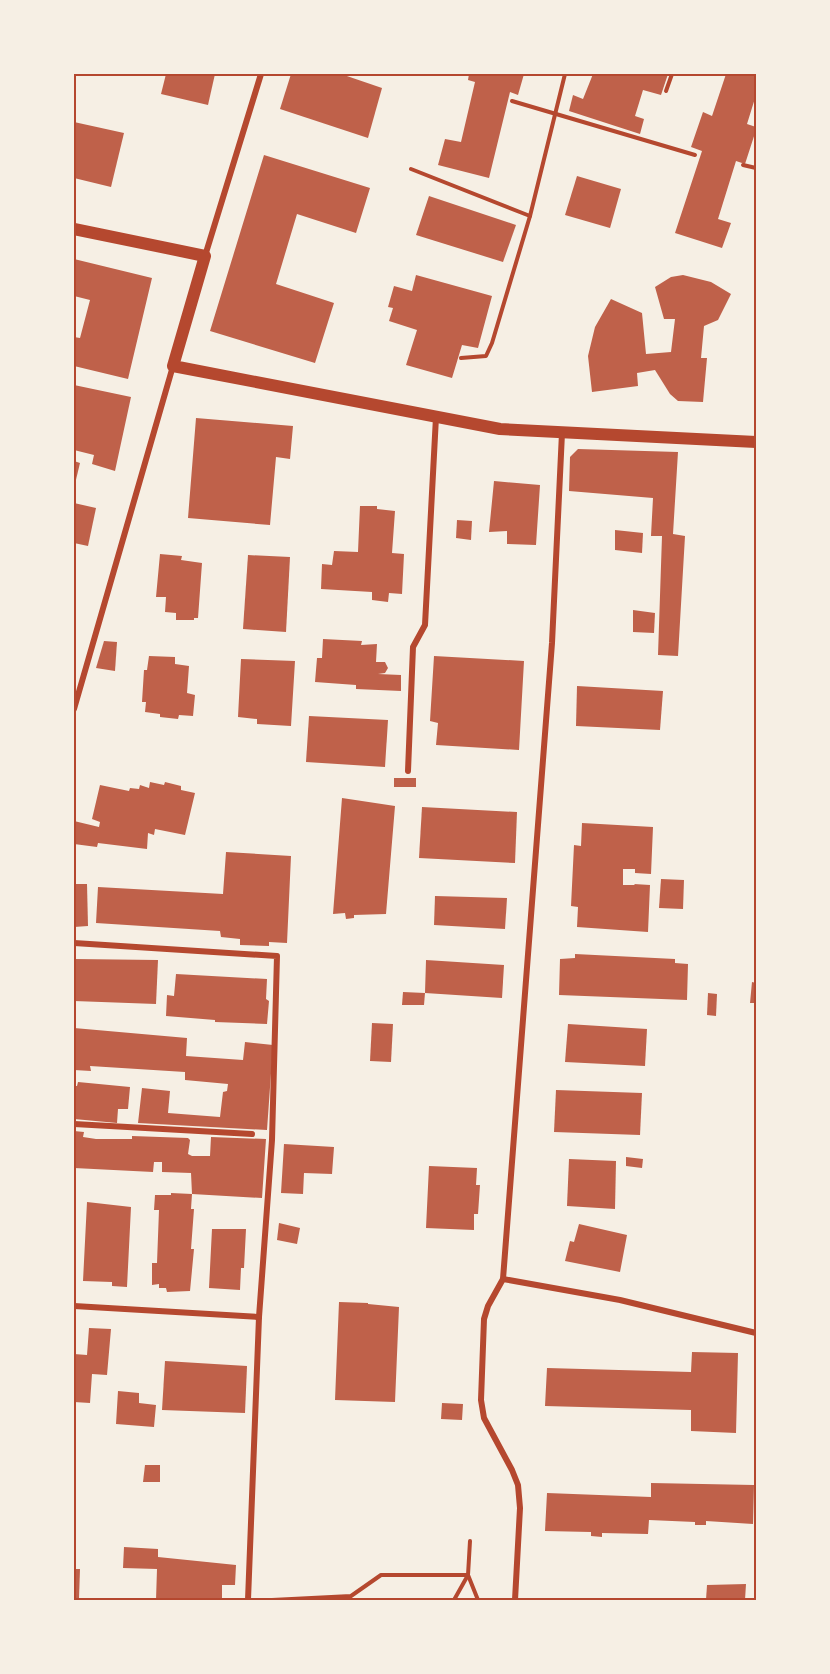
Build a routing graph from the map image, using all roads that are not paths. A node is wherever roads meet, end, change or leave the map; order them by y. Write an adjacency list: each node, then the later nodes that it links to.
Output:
1 (261, 74): 3 (street)
2 (74, 230): 3 (main road)
3 (205, 256): 4 (main road)
4 (173, 366): 5 (main road); 8 (street)
5 (436, 416): 6 (main road); 9 (street)
6 (562, 433): 7 (main road); 13 (street)
7 (756, 442)
8 (74, 709)
9 (408, 771)
10 (74, 943): 15 (street)
11 (74, 1124): 12 (street)
12 (252, 1134)
13 (504, 1279): 16 (street); 18 (street)
14 (74, 1306): 15 (street)
15 (259, 1317): 17 (street)
16 (756, 1332)
17 (248, 1600)
18 (515, 1600)

